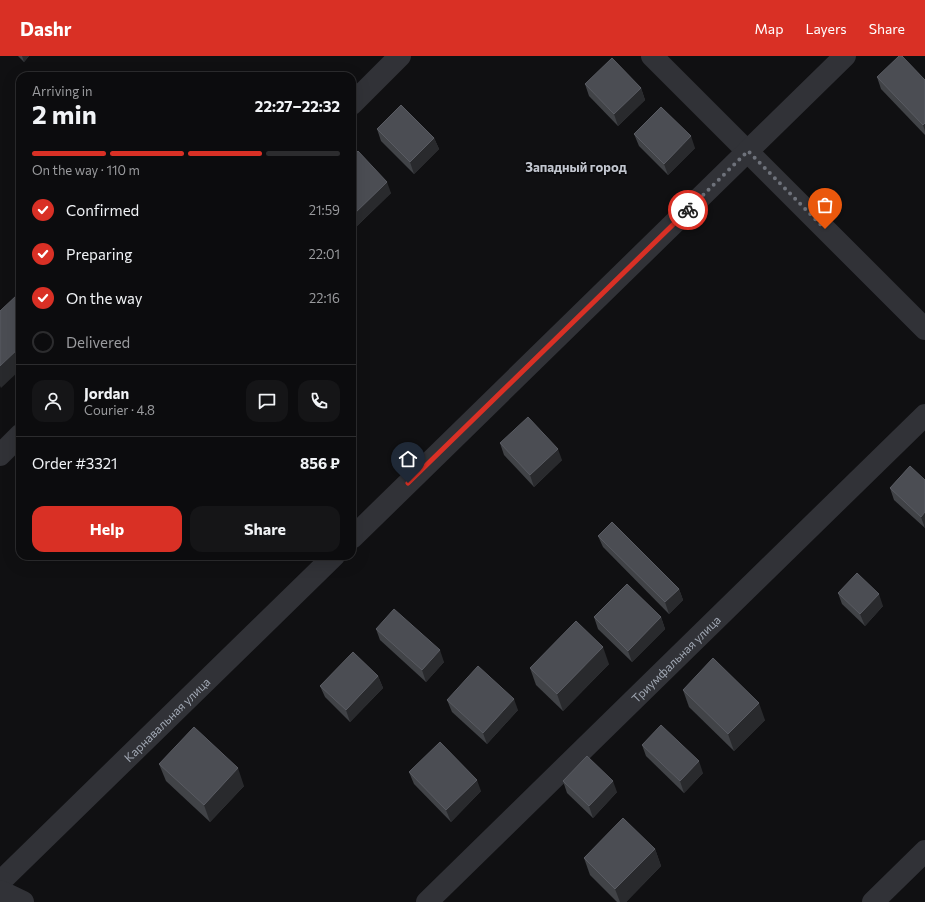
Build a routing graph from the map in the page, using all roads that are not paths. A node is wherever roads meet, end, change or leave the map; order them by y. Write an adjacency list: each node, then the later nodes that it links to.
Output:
1 (400, 56): 4 (street)
2 (652, 56): 5 (street)
3 (845, 56): 5 (street)
4 (356, 100)
5 (748, 151): 6 (street); 10 (street)
6 (925, 329)
7 (925, 415): 16 (street, Триумфальная улица)
8 (16, 439): 9 (street)
9 (0, 455)
10 (356, 534)
11 (330, 560): 13 (street, Карнавальная улица)
12 (925, 851): 17 (street)
13 (0, 882)
14 (0, 892): 15 (street)
15 (23, 902)
16 (427, 902)
17 (873, 902)

